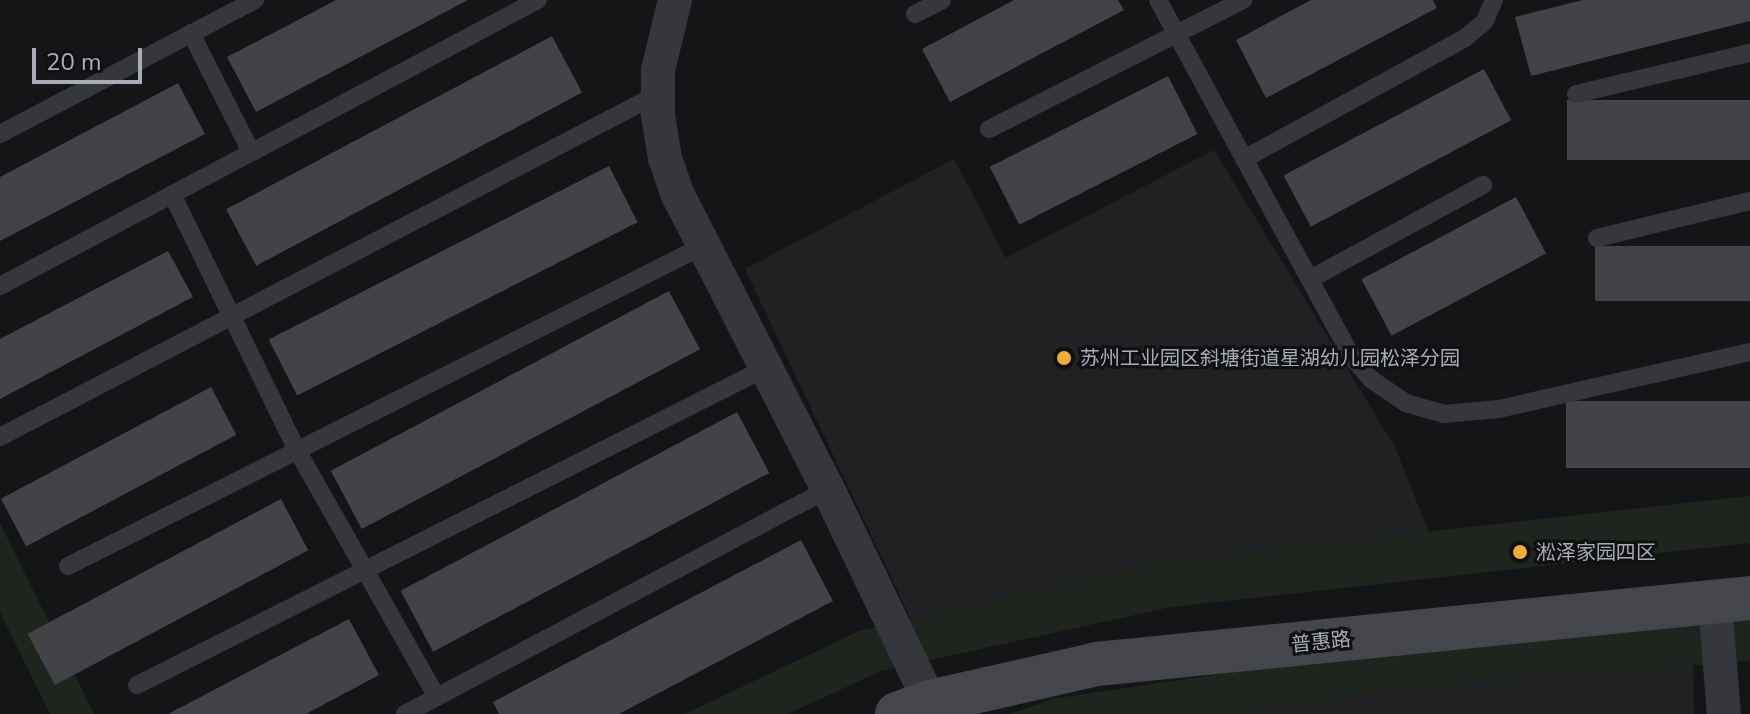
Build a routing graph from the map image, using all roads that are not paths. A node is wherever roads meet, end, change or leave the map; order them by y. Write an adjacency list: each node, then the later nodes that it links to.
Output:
1 (255, 0): 9 (lane)
2 (538, 0): 16 (lane)
3 (675, 0): 12 (street)
4 (942, 0): 8 (lane)
5 (1158, 0): 10 (lane)
6 (1243, 0): 10 (lane)
7 (1494, 0): 17 (lane)
8 (915, 14)
9 (191, 33): 15 (lane); 16 (lane)
10 (1178, 36): 14 (lane); 17 (lane)
11 (1750, 53): 13 (lane)
12 (658, 94): 22 (street); 25 (lane)
13 (1576, 94)
14 (989, 129)
15 (0, 134)
16 (251, 152): 19 (lane)
17 (1244, 159): 23 (lane)
18 (1483, 185): 23 (lane)
19 (172, 194): 24 (lane); 25 (lane)
20 (1750, 201): 21 (lane)
21 (1597, 238)
22 (703, 246): 27 (street); 29 (lane)
23 (1310, 279): 26 (lane)
24 (0, 286)
25 (230, 316): 28 (lane); 29 (lane)
26 (1750, 352)
27 (766, 368): 30 (street); 32 (lane)
28 (0, 437)
29 (297, 450): 31 (lane); 32 (lane)
30 (828, 489): 35 (lane); 36 (street)
31 (68, 566)
32 (366, 570): 34 (lane); 35 (lane)
33 (1732, 601): 36 (main road, 普惠路); 38 (street)
34 (137, 685)
35 (437, 697): 37 (lane)
36 (913, 708)
37 (405, 714)
38 (1724, 714)

